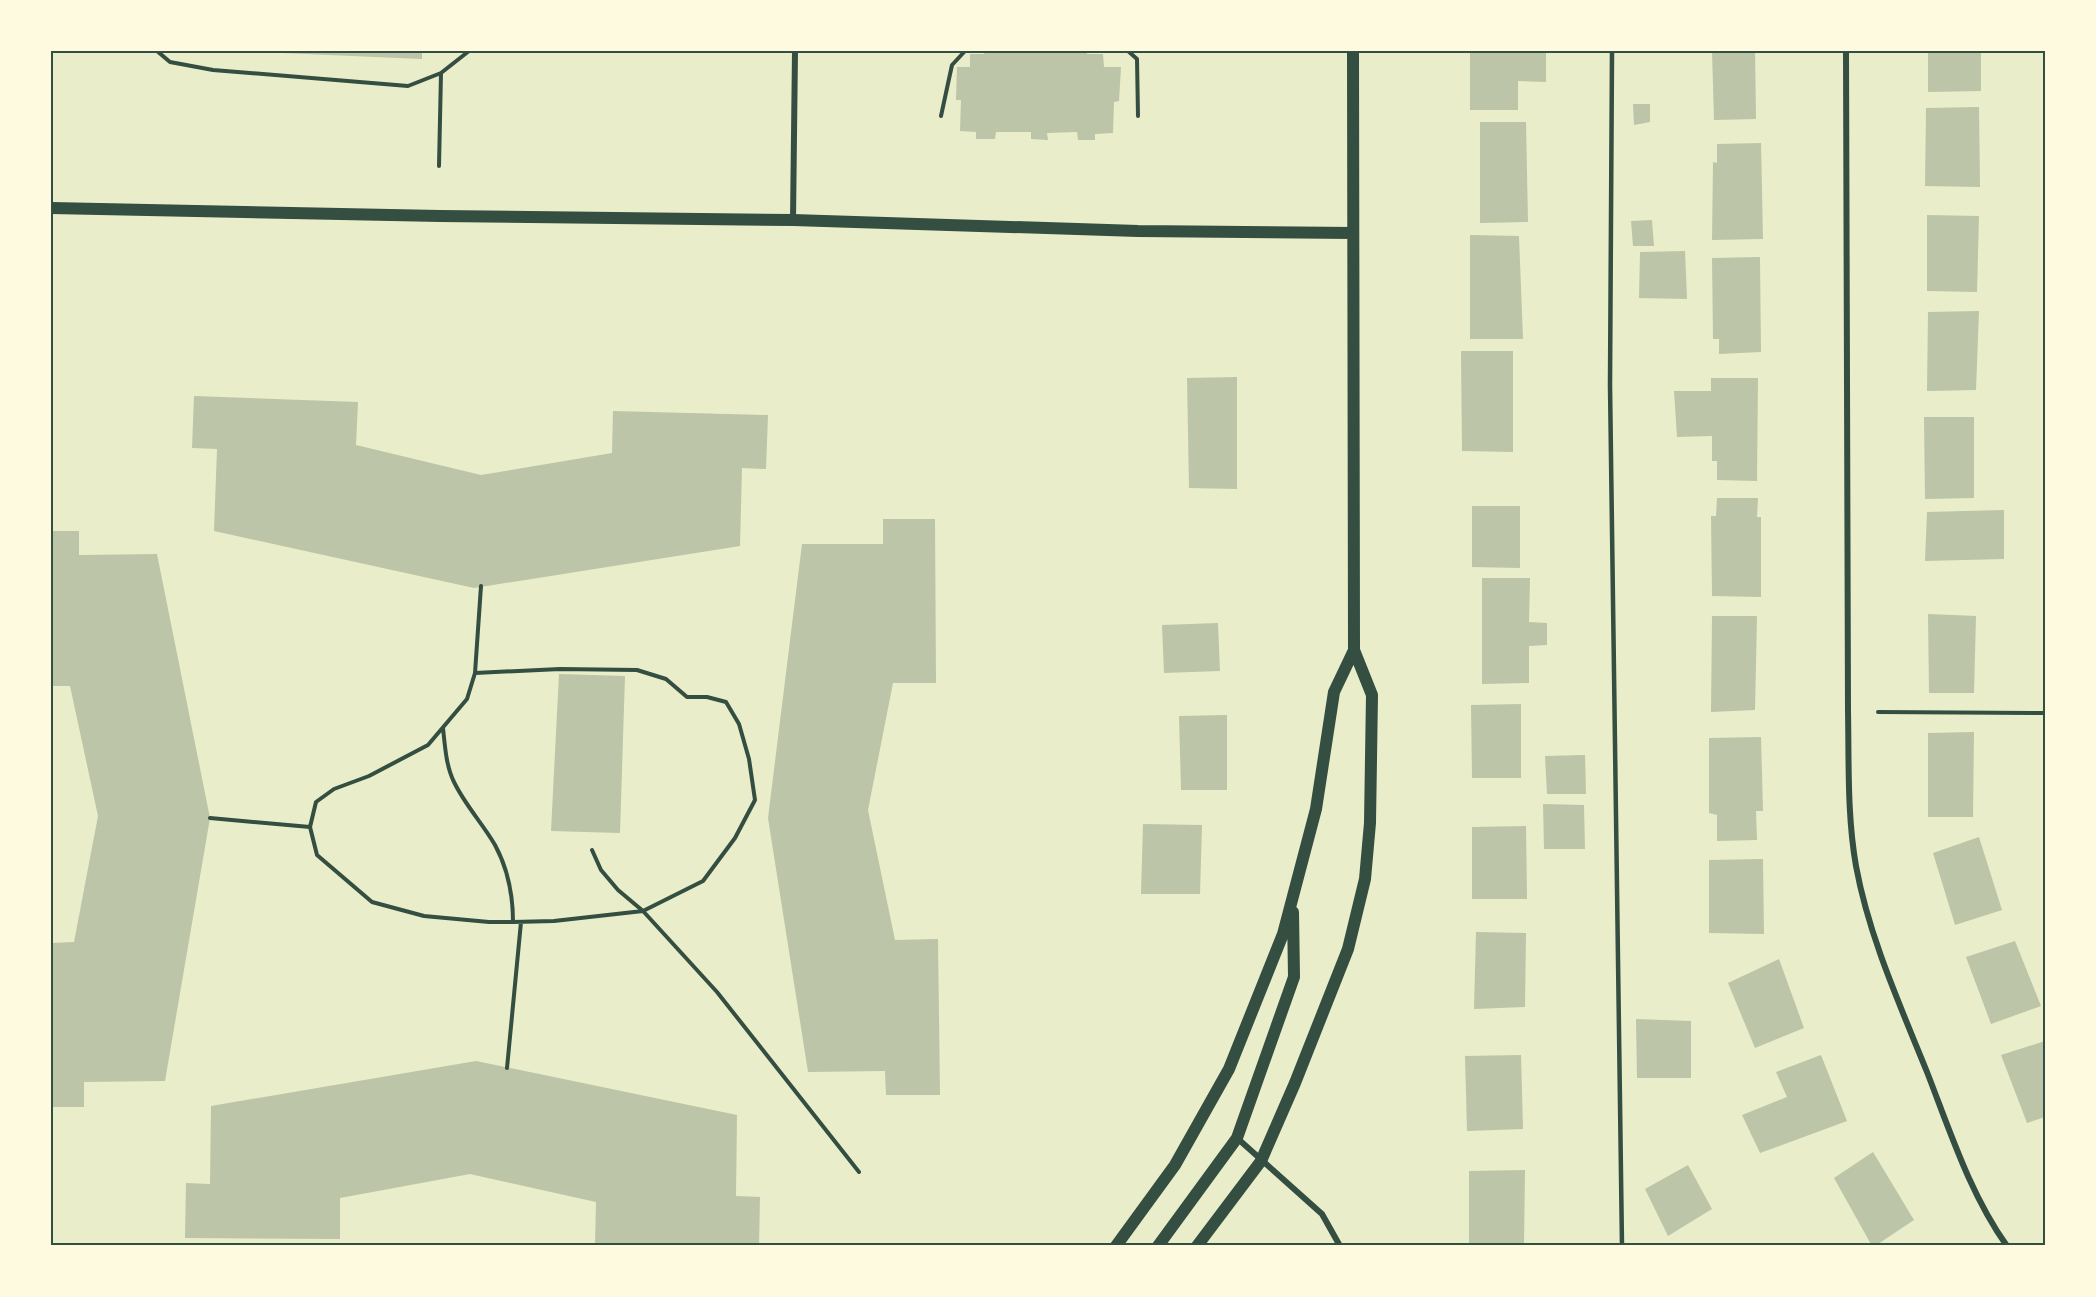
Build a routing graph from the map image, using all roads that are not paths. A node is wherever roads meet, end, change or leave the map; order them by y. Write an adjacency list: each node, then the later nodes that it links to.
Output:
1 (795, 51): 6 (street)
2 (1353, 51): 7 (main road)
3 (1612, 51): 16 (lane)
4 (1846, 51): 17 (street)
5 (51, 208): 6 (main road)
6 (793, 220): 7 (main road)
7 (1353, 233): 8 (main road)
8 (1354, 650): 9 (main road); 11 (main road)
9 (1293, 896): 10 (main road); 12 (main road)
10 (1237, 1138): 11 (street); 13 (main road)
11 (1261, 1161): 14 (main road); 15 (street)
12 (1116, 1246)
13 (1158, 1246)
14 (1197, 1246)
15 (1340, 1246)
16 (1622, 1246)
17 (2007, 1246)

